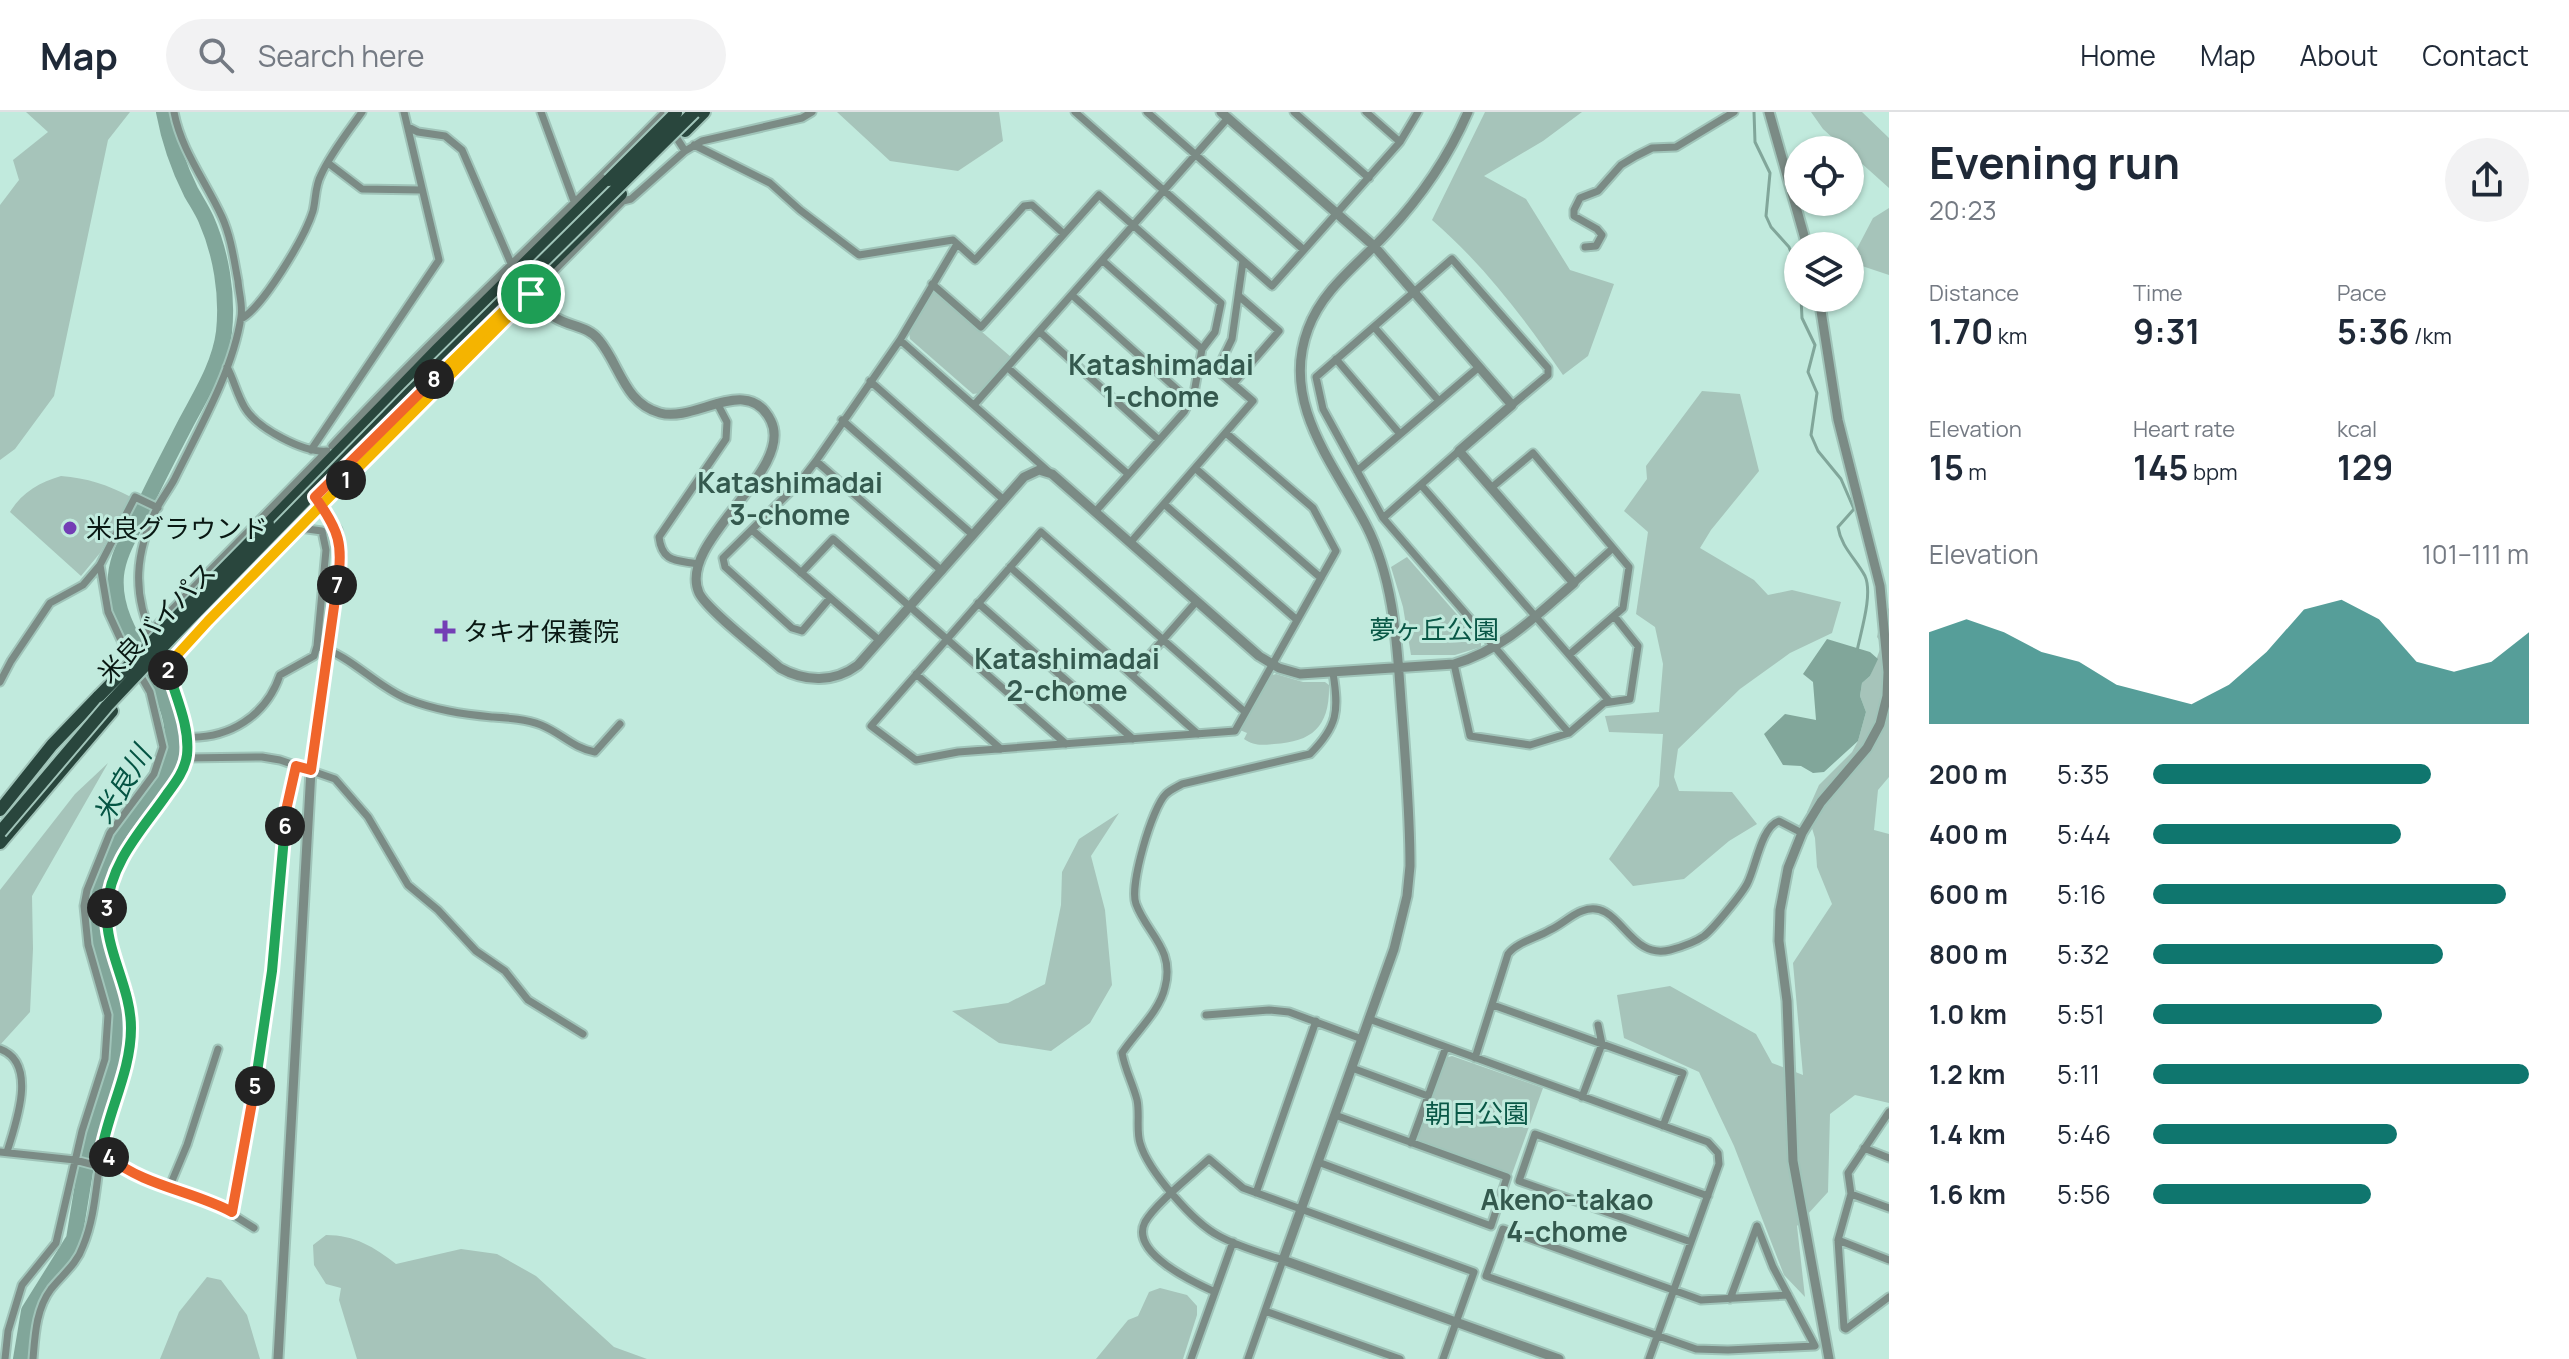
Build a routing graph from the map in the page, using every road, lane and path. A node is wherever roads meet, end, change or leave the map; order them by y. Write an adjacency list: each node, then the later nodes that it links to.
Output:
1 (174, 112): 46 (street)
2 (362, 112): 24 (street)
3 (404, 112): 19 (street)
4 (541, 112): 28 (street)
5 (680, 112): 39 (main road, bridge); 130 (main road, 米良バイパス, bridge)
6 (694, 112): 131 (main road, 米良バイパス, bridge)
7 (704, 112): 41 (main road)
8 (812, 112): 21 (street)
9 (1075, 112): 27 (street)
10 (1147, 112): 23 (street)
11 (1294, 112): 25 (street)
12 (1366, 112): 20 (street)
13 (1418, 112): 20 (street)
14 (1468, 112): 34 (street)
15 (1734, 112): 35 (street)
16 (1769, 112): 31 (street)
17 (662, 114): 22 (street); 28 (street)
18 (1225, 115): 23 (street); 29 (street)
19 (408, 127): 26 (street); 39 (street)
20 (1400, 142): 25 (street)
21 (694, 145): 22 (street); 33 (street)
22 (685, 151): 41 (street)
23 (1196, 155): 27 (street); 36 (street)
24 (328, 163): 26 (street); 46 (street)
25 (1369, 178): 29 (street)
26 (422, 190): 66 (street)
27 (1164, 191): 30 (street); 38 (street)
28 (575, 204): 39 (street)
29 (1337, 214): 34 (street); 36 (street)
30 (1134, 226): 32 (street); 37 (street); 50 (street)
31 (1803, 232)
32 (1064, 234): 33 (street); 40 (street)
33 (957, 244): 40 (street)
34 (1374, 246): 42 (street); 112 (street)
35 (1585, 247)
36 (1304, 250): 38 (street)
37 (1103, 261): 43 (street); 50 (street)
38 (1243, 261): 44 (street)
39 (514, 270): 41 (street); 67 (main road)
40 (932, 284): 49 (street)
41 (529, 291): 59 (street); 78 (main road)
42 (1414, 292): 47 (street); 53 (street); 61 (street)
43 (1073, 296): 48 (street); 57 (street)
44 (1240, 297): 56 (street); 56 (street)
45 (1821, 312): 132 (street)
46 (241, 319): 52 (street)
47 (1374, 327): 51 (street); 58 (street)
48 (1041, 333): 54 (street); 65 (street)
49 (900, 340): 55 (street); 60 (street)
50 (1202, 349): 57 (street)
51 (1336, 359): 64 (street); 71 (street)
52 (227, 367): 66 (street); 80 (street)
53 (1479, 367): 58 (street); 61 (street)
54 (1008, 368): 60 (street); 73 (street)
55 (870, 381): 62 (street); 77 (street)
56 (1233, 384): 63 (street)
57 (1190, 401): 65 (street)
58 (1439, 401): 64 (street)
59 (717, 403): 88 (street); 88 (street)
60 (974, 405): 72 (street)
61 (1512, 405): 68 (street)
62 (842, 420): 69 (street); 85 (street)
63 (1226, 433): 70 (street); 93 (street)
64 (1400, 434): 71 (street)
65 (1159, 440): 73 (street)
66 (311, 450): 67 (street)
67 (333, 450): 75 (main road); 102 (street)
68 (1459, 451): 74 (street); 76 (street)
69 (816, 461): 84 (street); 91 (street)
70 (1195, 468): 79 (street); 93 (street)
71 (1357, 471): 82 (street)
72 (1052, 474): 77 (street); 81 (street)
73 (1128, 474): 81 (street)
74 (1421, 485): 82 (street); 99 (street)
75 (305, 487): 78 (street); 129 (main road, bridge)
76 (1491, 488): 87 (street); 94 (street)
77 (1004, 500): 85 (street)
78 (319, 502): 83 (street); 107 (street); 133 (main road, bridge)
79 (1164, 504): 86 (street); 101 (street)
80 (156, 507): 89 (street); 102 (street)
81 (1095, 512): 86 (street)
82 (1383, 518): 106 (street)
83 (300, 528): 107 (street); 111 (street)
84 (752, 530): 92 (street); 95 (street)
85 (973, 535): 91 (street)
86 (1130, 543): 96 (street)
87 (1613, 548): 94 (street); 100 (street)
88 (698, 564): 105 (street)
89 (100, 565): 116 (street); 157 (street)
90 (1010, 567): 97 (street); 104 (street); 115 (street)
91 (942, 571): 98 (street)
92 (801, 573): 95 (street); 98 (street)
93 (1321, 578): 101 (street)
94 (1574, 583): 99 (street)
95 (830, 598): 105 (street)
96 (1197, 601): 104 (street); 110 (street)
97 (978, 603): 103 (street); 123 (street)
98 (910, 607): 103 (street); 105 (street)
99 (1535, 616): 106 (street); 108 (street)
100 (1614, 616): 108 (street); 117 (street)
101 (1297, 620): 110 (street)
102 (150, 632): 111 (street)
103 (947, 639): 114 (street); 124 (street)
104 (1163, 640): 115 (street); 118 (street)
105 (880, 641)
106 (1495, 647): 109 (street); 120 (street)
107 (322, 648): 119 (street); 122 (street); 128 (street)
108 (1569, 655): 117 (street)
109 (1454, 664): 112 (street); 120 (street)
110 (1272, 665): 113 (street); 118 (street)
111 (167, 666): 122 (street)
112 (1399, 668): 113 (street); 136 (street)
113 (1333, 673): 162 (street)
114 (916, 674): 125 (street); 125 (street)
115 (1132, 675): 121 (street)
116 (0, 682)
117 (1610, 702): 120 (street)
118 (1245, 712): 121 (street)
119 (620, 724)
120 (1569, 733)
121 (1198, 734): 123 (street)
122 (187, 737): 126 (street)
123 (1133, 739): 124 (street)
124 (1066, 744): 125 (street)
125 (1001, 749)
126 (186, 758): 127 (street); 155 (street)
127 (296, 766): 128 (street); 167 (street)
128 (311, 770): 139 (street); 185 (street)
129 (0, 810)
130 (0, 823)
131 (0, 832)
132 (1802, 833): 134 (street); 191 (street)
133 (0, 843)
134 (1493, 1005): 141 (street); 145 (street)
135 (1206, 1015): 137 (street)
136 (1369, 1019): 140 (street); 142 (street)
137 (1316, 1021): 140 (street); 161 (street)
138 (1598, 1025): 141 (street)
139 (583, 1034)
140 (1362, 1039): 146 (street)
141 (1602, 1044): 148 (street); 151 (street)
142 (1446, 1047): 145 (street); 147 (street)
143 (0, 1049): 154 (street)
144 (218, 1049): 160 (street)
145 (1475, 1058): 148 (street)
146 (1352, 1068): 147 (street); 150 (street)
147 (1428, 1096): 152 (street)
148 (1582, 1097): 151 (street)
149 (1889, 1112): 153 (street)
150 (1335, 1115): 152 (street); 158 (street)
151 (1663, 1126): 164 (street)
152 (1411, 1143): 158 (street)
153 (1864, 1148): 156 (street); 163 (street)
154 (4, 1152): 157 (street)
155 (101, 1154): 159 (street); 160 (street)
156 (1889, 1158)
157 (77, 1161): 159 (street); 183 (street)
158 (1318, 1162): 166 (street)
159 (96, 1165): 184 (street)
160 (169, 1188): 167 (street)
161 (1256, 1193): 162 (street); 166 (street)
162 (1172, 1194): 170 (street); 175 (street)
163 (1851, 1194): 165 (street); 169 (street)
164 (1708, 1196): 171 (street); 171 (street)
165 (1889, 1208)
166 (1301, 1209): 172 (street); 180 (street)
167 (232, 1212): 168 (street)
168 (254, 1228)
169 (1838, 1240): 173 (street); 177 (street)
170 (1233, 1242): 172 (street); 175 (street)
171 (1691, 1242): 174 (street)
172 (1283, 1260): 179 (street); 180 (street)
173 (1889, 1260)
174 (1674, 1290): 178 (street); 181 (street); 181 (street)
175 (1215, 1292): 186 (street)
176 (1788, 1295): 178 (street); 178 (street); 181 (street)
177 (1889, 1297)
178 (1730, 1299)
179 (1265, 1311): 182 (street); 187 (street)
180 (1456, 1322): 188 (street); 189 (street)
181 (1657, 1336): 190 (street)
182 (1250, 1358)
183 (5, 1359)
184 (33, 1359)
185 (278, 1359)
186 (1191, 1359)
187 (1400, 1359)
188 (1443, 1359)
189 (1559, 1359)
190 (1649, 1359)
191 (1829, 1359)

